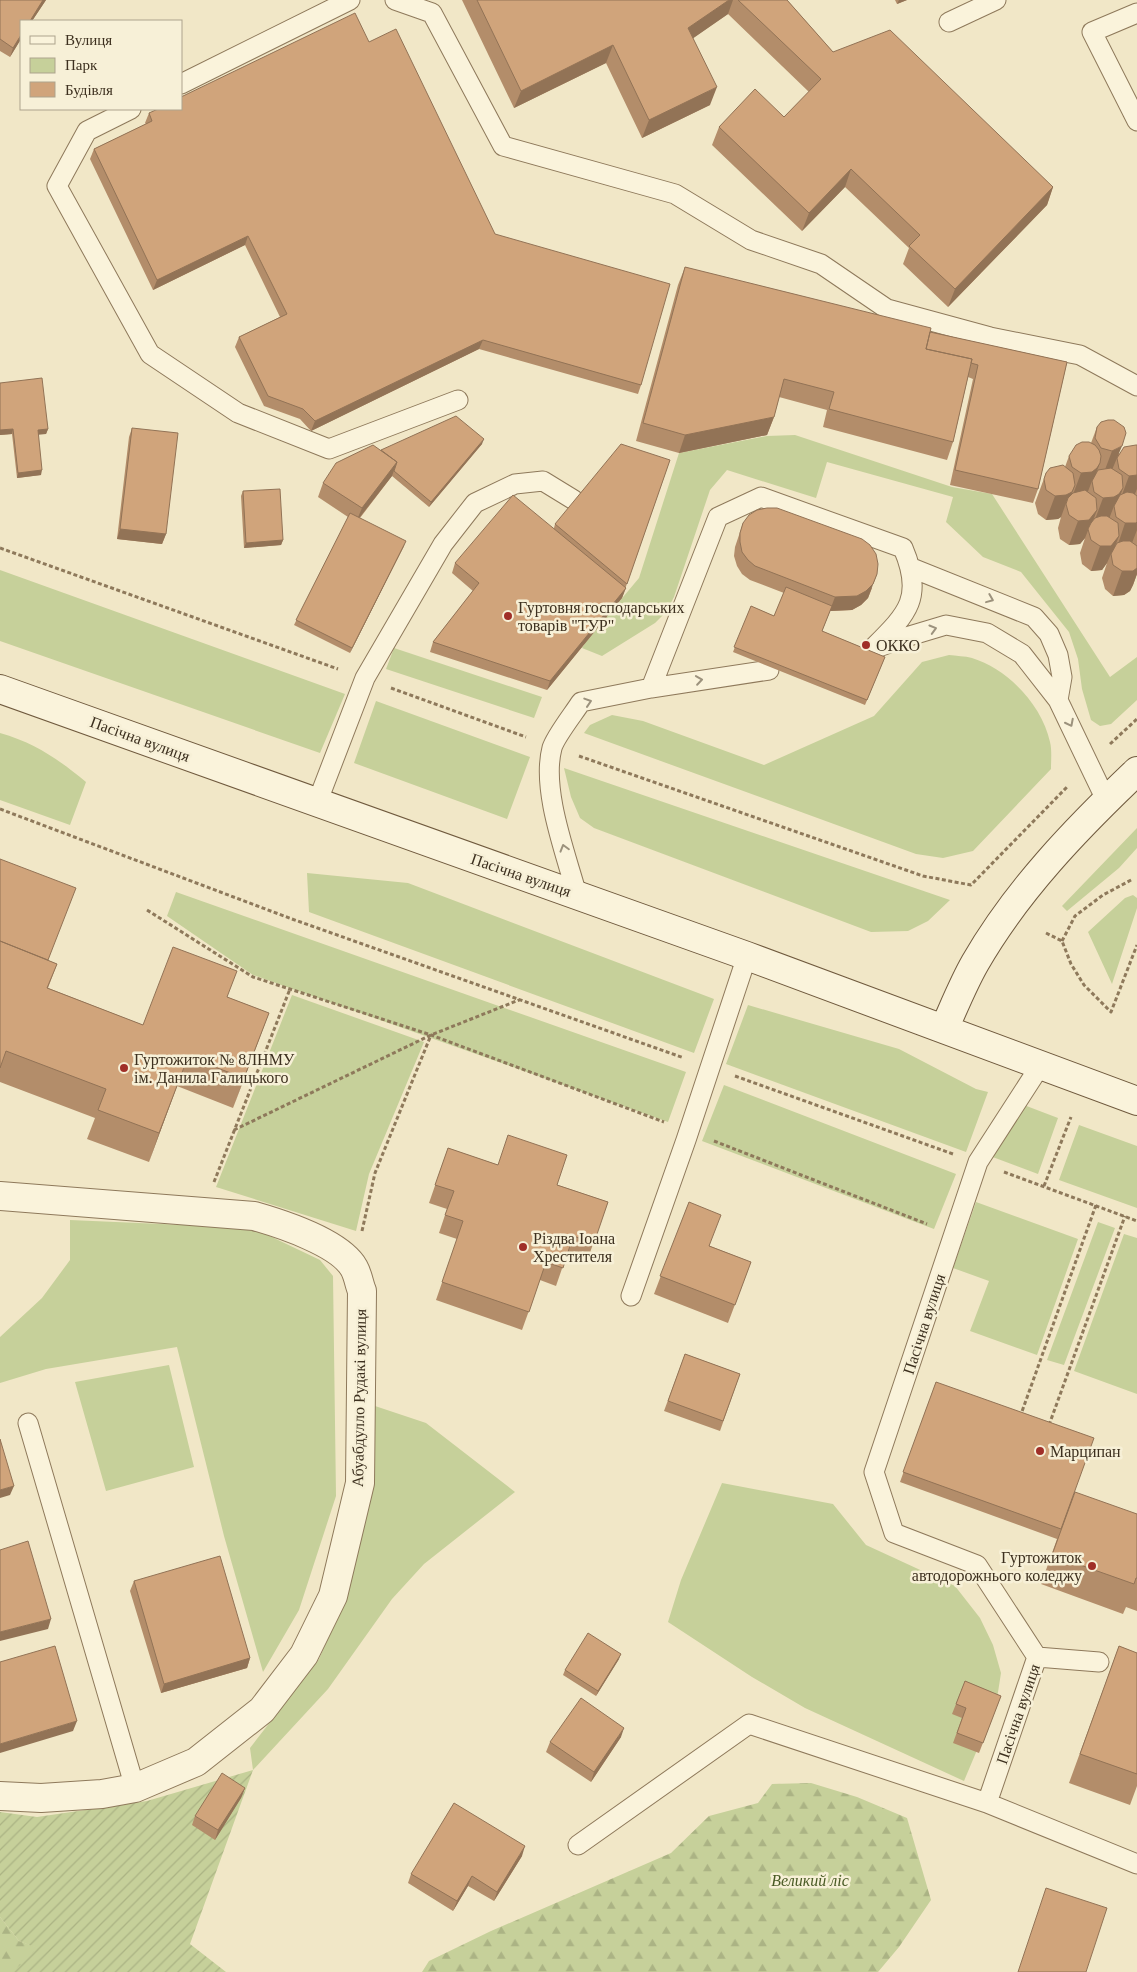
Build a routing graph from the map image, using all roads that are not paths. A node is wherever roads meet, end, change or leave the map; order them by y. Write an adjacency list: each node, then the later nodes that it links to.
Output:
1 (350, 0): 6 (lane)
2 (395, 0): 9 (lane)
3 (996, 0): 5 (lane)
4 (1137, 13): 8 (lane)
5 (949, 22)
6 (182, 84)
7 (129, 110): 10 (lane)
8 (1137, 121)
9 (1137, 386)
10 (458, 400)
11 (574, 500): 19 (lane)
12 (912, 568): 14 (lane); 16 (lane, one-way to 16); 16 (lane, one-way to 16)
13 (769, 670): 14 (lane, one-way to 13)
14 (651, 688): 20 (lane, one-way to 14)
15 (0, 689): 19 (main road, Пасічна вулиця)
16 (1058, 700): 18 (lane, one-way to 18)
17 (1137, 771): 18 (main road)
18 (1106, 800): 22 (main road)
19 (317, 803): 20 (main road, Пасічна вулиця)
20 (578, 895): 21 (main road, Пасічна вулиця)
21 (747, 956): 22 (main road, Пасічна вулиця); 26 (lane)
22 (944, 1029): 23 (main road, Пасічна вулиця)
23 (1040, 1066): 24 (main road, Пасічна вулиця); 28 (lane, Пасічна вулиця)
24 (1137, 1101)
25 (0, 1196): 30 (main road, Абуабдулло Рудакі вулиця)
26 (630, 1296)
27 (28, 1423): 30 (lane)
28 (1037, 1657): 29 (lane); 32 (lane, Пасічна вулиця)
29 (1099, 1662)
30 (135, 1788): 31 (main road, Абуабдулло Рудакі вулиця)
31 (0, 1796)
32 (987, 1803): 33 (lane); 34 (lane)
33 (578, 1845)
34 (1137, 1864)

